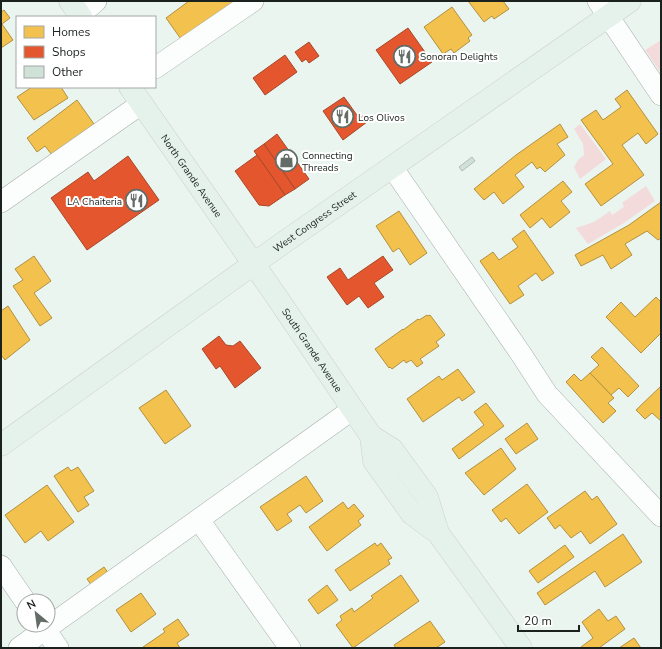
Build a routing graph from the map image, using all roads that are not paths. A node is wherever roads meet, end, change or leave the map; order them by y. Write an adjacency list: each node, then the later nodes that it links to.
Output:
1 (96, 1): 5 (street)
2 (253, 1): 6 (street)
3 (630, 1): 4 (main road, West Congress Street)
4 (603, 9): 8 (street); 9 (main road, West Congress Street)
5 (77, 11)
6 (156, 67)
7 (135, 95): 10 (street); 11 (main road, North Grande Avenue)
8 (661, 95)
9 (392, 167): 11 (main road, West Congress Street); 14 (street)
10 (1, 202)
11 (253, 264): 12 (main road, South Grande Avenue); 13 (main road, West Congress Street)
12 (353, 409): 15 (street); 24 (main road, South Grande Avenue)
13 (1, 445)
14 (661, 516)
15 (199, 520): 18 (street); 23 (street)
16 (1, 566): 17 (street)
17 (20, 593)
18 (56, 619)
19 (37, 633): 21 (street)
20 (47, 633): 22 (street)
21 (19, 648)
22 (58, 648)
23 (290, 648)
24 (521, 648)

